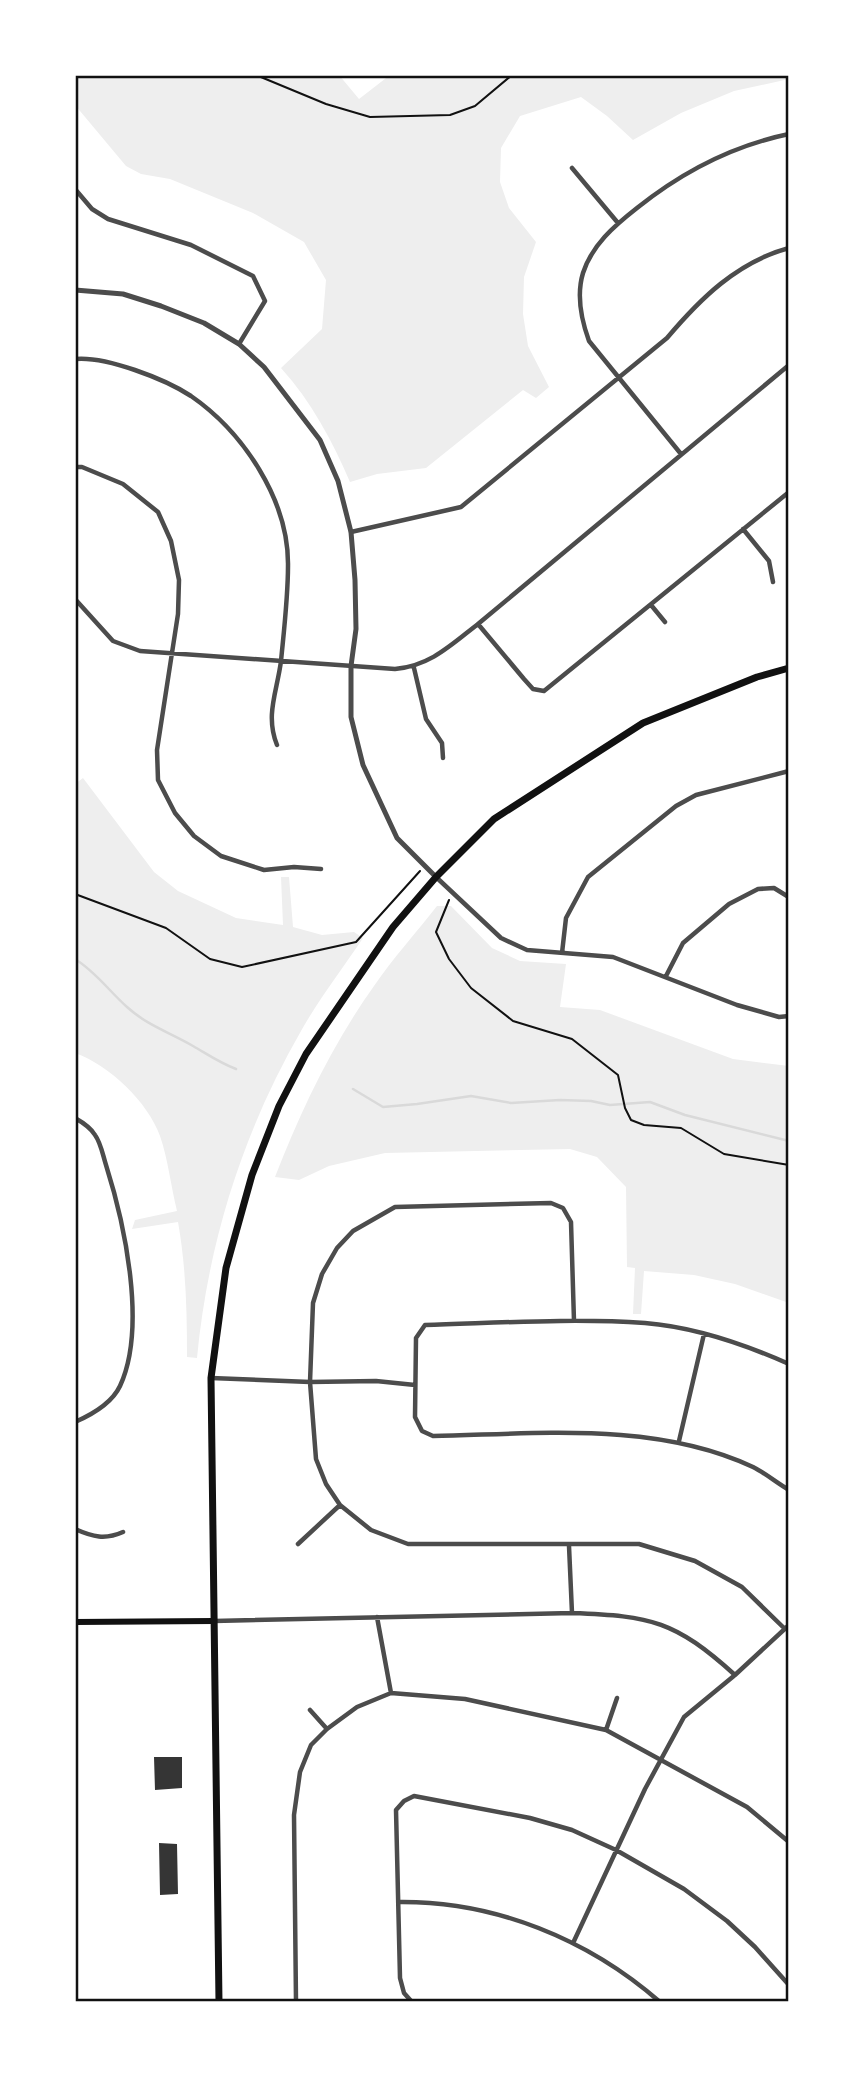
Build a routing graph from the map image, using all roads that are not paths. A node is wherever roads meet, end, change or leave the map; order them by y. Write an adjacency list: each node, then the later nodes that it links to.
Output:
1 (789, 134): 4 (street)
2 (572, 168): 4 (street)
3 (75, 189): 7 (street)
4 (618, 223): 10 (street)
5 (789, 248): 10 (street)
6 (75, 290): 7 (street)
7 (239, 344): 15 (street)
8 (75, 359): 22 (street)
9 (789, 365): 11 (street)
10 (618, 378): 11 (street); 15 (street)
11 (681, 454): 20 (street)
12 (75, 467): 21 (street)
13 (789, 492): 14 (street)
14 (743, 529): 16 (street); 18 (street)
15 (351, 532): 23 (street)
16 (773, 583)
17 (75, 599): 21 (street)
18 (651, 605): 19 (street); 20 (street)
19 (665, 622)
20 (478, 624): 24 (street)
21 (173, 653): 22 (street); 29 (street)
22 (281, 661): 23 (street); 26 (street)
23 (351, 666): 24 (street); 30 (street)
24 (414, 667): 27 (street)
25 (789, 668): 30 (main road)
26 (277, 745)
27 (443, 758)
28 (789, 771): 32 (street)
29 (321, 869)
30 (436, 877): 32 (street); 39 (main road)
31 (787, 896): 33 (street)
32 (562, 953): 33 (street)
33 (666, 976): 34 (street)
34 (789, 1016)
35 (75, 1118): 42 (street)
36 (574, 1321): 37 (street); 40 (street); 41 (street)
37 (704, 1334): 38 (street); 43 (street)
38 (789, 1364)
39 (211, 1378): 40 (street); 52 (main road)
40 (310, 1382): 41 (street); 45 (street)
41 (415, 1385): 43 (street)
42 (75, 1422)
43 (679, 1441): 44 (street)
44 (789, 1490)
45 (340, 1506): 48 (street); 49 (street)
46 (75, 1529): 47 (street)
47 (123, 1532)
48 (298, 1544)
49 (569, 1546): 50 (street); 54 (street)
50 (572, 1613): 51 (street); 55 (street)
51 (377, 1617): 52 (street); 56 (street)
52 (214, 1621): 53 (main road); 67 (main road)
53 (75, 1622)
54 (787, 1627): 55 (street)
55 (736, 1675): 61 (street)
56 (391, 1693): 59 (street); 60 (street)
57 (617, 1698): 60 (street)
58 (310, 1710): 59 (street)
59 (327, 1729): 68 (street)
60 (606, 1730): 61 (street)
61 (662, 1759): 62 (street); 63 (street)
62 (789, 1842)
63 (617, 1850): 64 (street); 65 (street); 66 (street)
64 (399, 1902): 65 (street); 69 (street)
65 (574, 1941): 70 (street)
66 (789, 1985)
67 (219, 2002)
68 (296, 2002)
69 (412, 2002)
70 (660, 2002)

